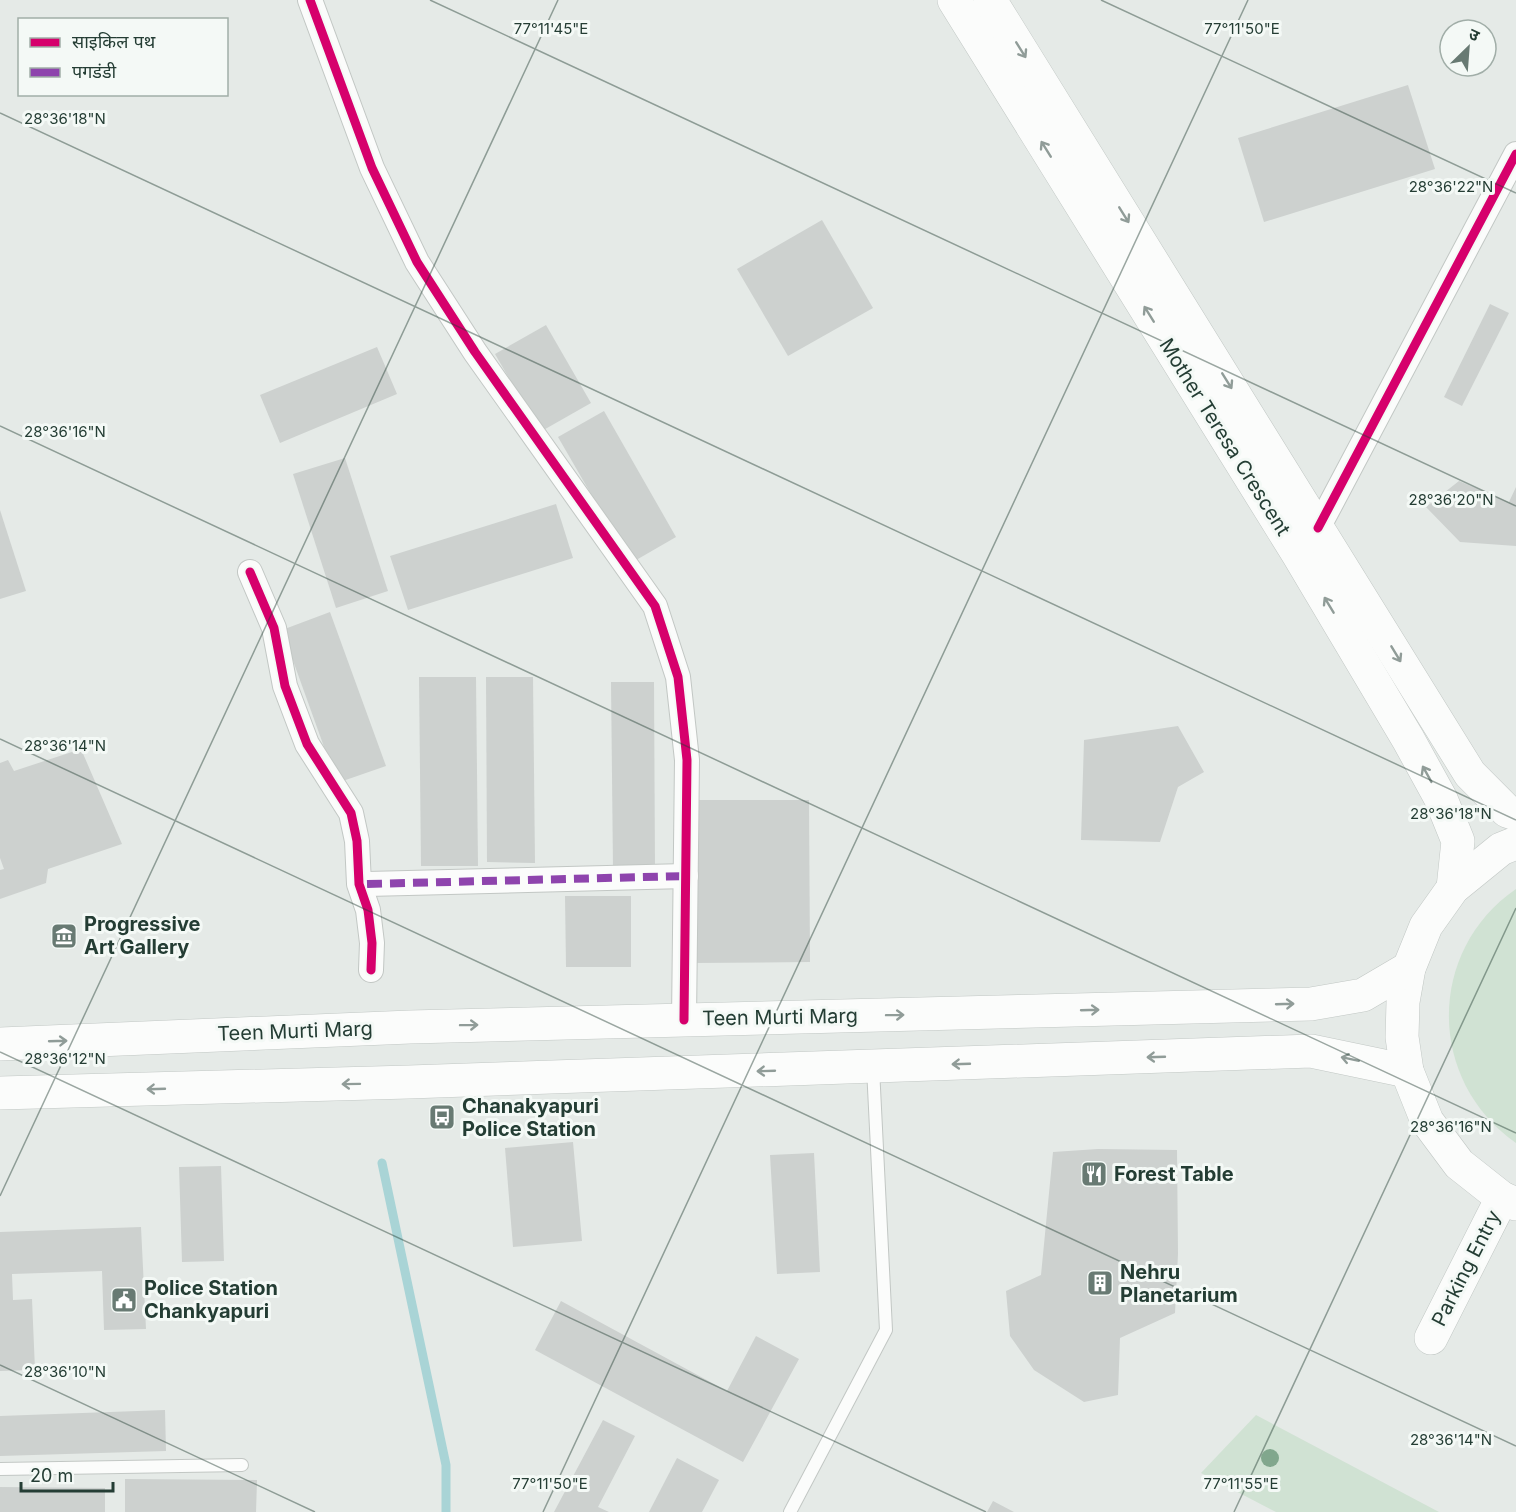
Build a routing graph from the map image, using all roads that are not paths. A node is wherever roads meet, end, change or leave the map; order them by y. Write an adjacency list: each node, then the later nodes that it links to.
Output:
1 (310, 0): 9 (street)
2 (954, 0): 11 (main road, Mother Teresa Crescent, one-way to 2)
3 (990, 0): 5 (main road, Mother Teresa Crescent, one-way to 5)
4 (1516, 154): 5 (street)
5 (1318, 528): 7 (main road, Mother Teresa Crescent, one-way to 7)
6 (250, 572): 13 (street)
7 (1516, 814)
8 (1516, 843): 11 (main road)
9 (686, 876): 10 (street); 14 (street)
10 (367, 884)
11 (1453, 888): 12 (main road)
12 (1409, 968): 14 (main road, Teen Murti Marg, one-way to 12); 17 (main road)
13 (371, 970)
14 (684, 1020): 15 (main road, Teen Murti Marg, one-way to 14)
15 (0, 1044)
16 (873, 1067): 17 (main road, one-way to 16); 18 (main road, one-way to 18); 23 (lane)
17 (1407, 1071): 19 (main road)
18 (0, 1093)
19 (1509, 1201): 20 (main road, Parking Entry)
20 (1431, 1338)
21 (242, 1465): 22 (lane)
22 (0, 1469)
23 (790, 1512)

